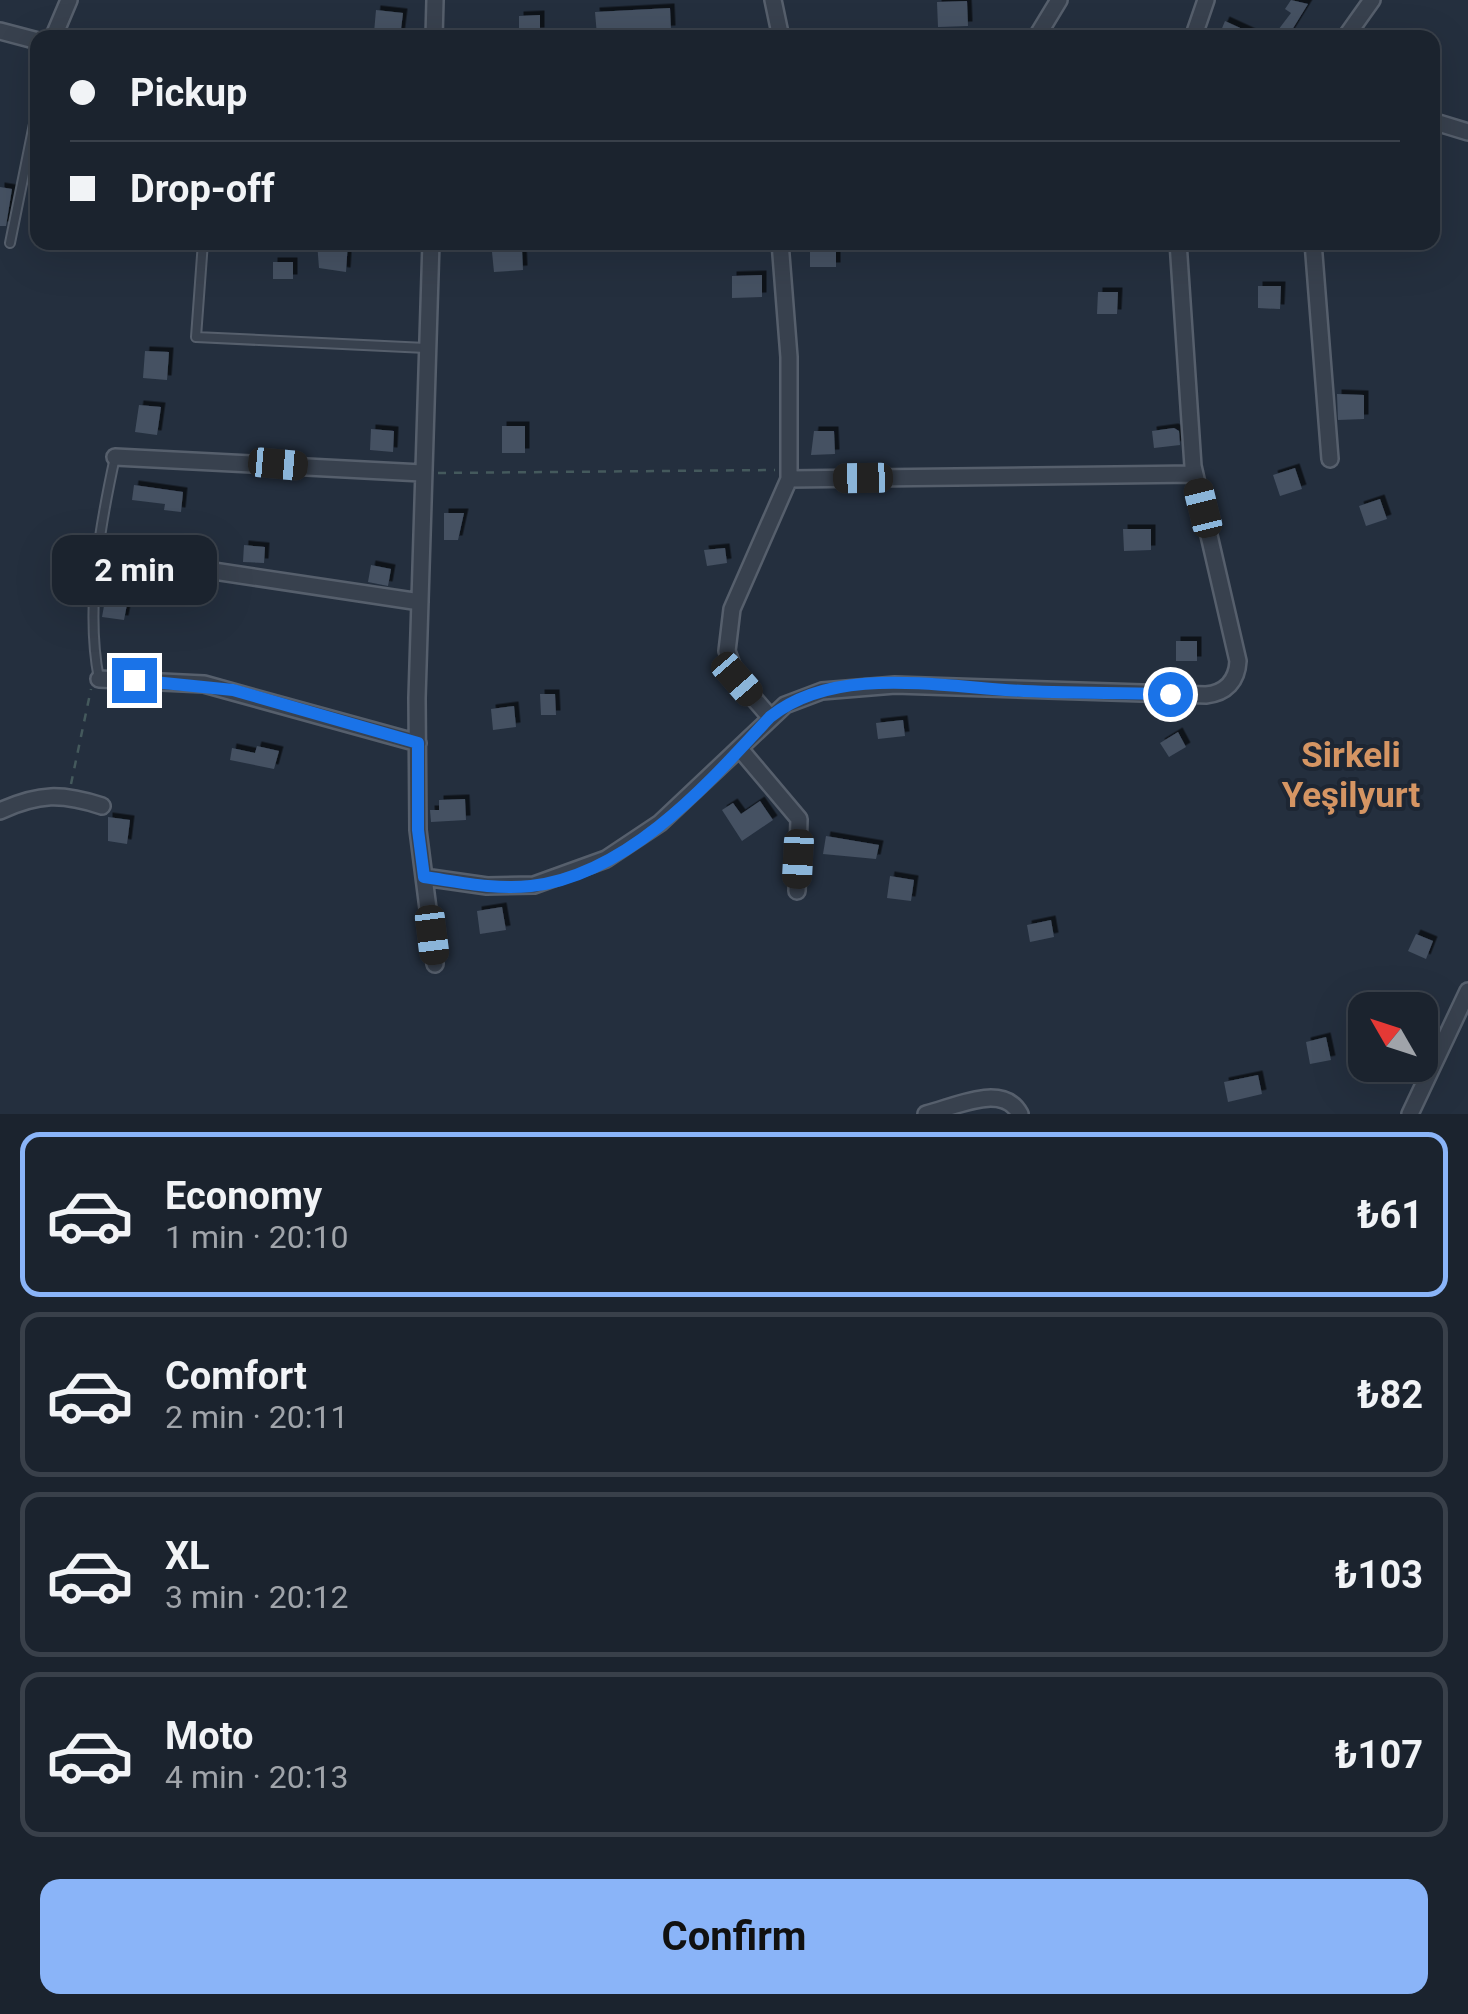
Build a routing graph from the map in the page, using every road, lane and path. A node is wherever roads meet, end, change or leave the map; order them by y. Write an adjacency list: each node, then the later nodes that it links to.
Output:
1 (69, 0): 7 (street)
2 (434, 0): 8 (street)
3 (773, 0): 9 (street)
4 (1059, 0): 10 (street)
5 (1206, 0): 11 (street)
6 (1372, 0): 12 (street)
7 (56, 30)
8 (434, 30)
9 (779, 30)
10 (1041, 30)
11 (1196, 30)
12 (1350, 30)
13 (0, 31): 14 (street)
14 (30, 39)
15 (1440, 122): 16 (street)
16 (1466, 127)
17 (30, 144): 18 (lane)
18 (10, 243)
19 (202, 250): 24 (lane)
20 (430, 250): 24 (street)
21 (781, 250): 29 (street)
22 (1179, 250): 28 (street)
23 (1315, 250): 26 (street)
24 (427, 348): 27 (street)
25 (116, 457): 27 (street); 30 (lane)
26 (1330, 459)
27 (422, 473): 29 (path); 31 (street)
28 (1194, 474): 29 (street); 33 (street)
29 (789, 475): 33 (street)
30 (101, 554): 31 (street); 32 (lane)
31 (420, 602): 34 (street)
32 (98, 679): 34 (street); 36 (path)
33 (770, 717): 35 (street)
34 (418, 743): 39 (street)
35 (740, 749): 39 (street); 40 (street)
36 (68, 795): 37 (street); 38 (street)
37 (102, 806)
38 (0, 810)
39 (424, 877): 41 (street)
40 (797, 890)
41 (435, 964)
42 (1468, 991): 45 (street)
43 (926, 1114): 44 (street)
44 (1020, 1114)
45 (1410, 1114)

